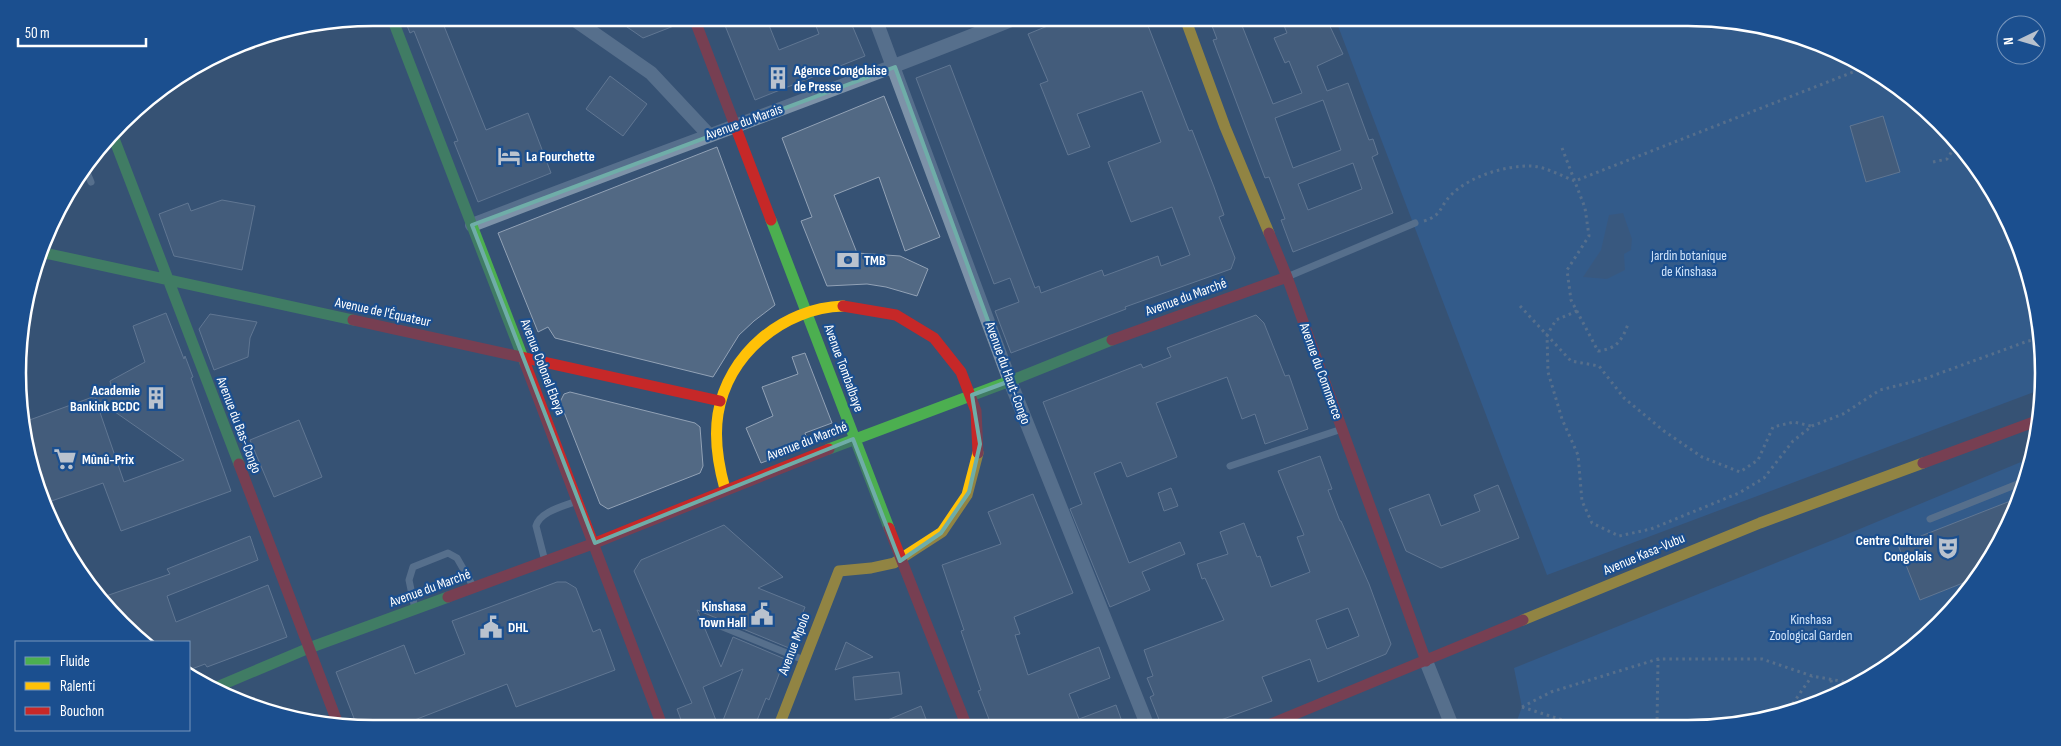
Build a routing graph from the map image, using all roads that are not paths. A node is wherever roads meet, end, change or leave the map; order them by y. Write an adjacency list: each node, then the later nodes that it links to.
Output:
1 (395, 26): 14 (street, Avenue Colonel Ebeya)
2 (583, 26): 9 (street)
3 (697, 26): 8 (street, Avenue Tombalbaye)
4 (878, 26): 7 (street, Avenue du Haut-Congo)
5 (996, 26): 7 (street, Avenue du Marais)
6 (1188, 26): 16 (street, Avenue du Commerce)
7 (895, 67): 8 (street, Avenue du Marais); 20 (street, Avenue du Haut-Congo)
8 (736, 124): 9 (street, Avenue du Marais); 18 (street, Avenue Tombalbaye)
9 (709, 135): 14 (street, Avenue du Marais)
10 (116, 140): 17 (street, Avenue du Bas-Congo)
11 (88, 175): 12 (lane)
12 (91, 182)
13 (1415, 224): 16 (lane, Avenue du Marché)
14 (472, 225): 19 (street, Avenue Colonel Ebeya)
15 (48, 254): 17 (street, Avenue de l'Équateur)
16 (1287, 277): 20 (street, Avenue du Marché); 24 (street, Avenue du Commerce)
17 (167, 280): 19 (street, Avenue de l'Équateur); 37 (street, Avenue du Bas-Congo)
18 (808, 311): 21 (street); 22 (street); 25 (street, Avenue Tombalbaye)
19 (524, 359): 22 (street, Avenue de l'Équateur); 29 (street, Avenue Colonel Ebeya)
20 (1010, 381): 21 (street, Avenue du Marché); 45 (street, Avenue du Haut-Congo)
21 (972, 395): 25 (street, Avenue du Marché); 32 (street)
22 (720, 401): 28 (street)
23 (2031, 423): 39 (street, Avenue Kasa-Vubu)
24 (1342, 429): 26 (lane); 39 (street, Avenue du Commerce)
25 (854, 438): 28 (street, Avenue du Marché); 32 (street, Avenue Tombalbaye)
26 (1230, 466)
27 (2016, 485): 30 (lane)
28 (725, 489): 31 (street, Avenue du Marché)
29 (579, 500): 31 (street, Avenue Colonel Ebeya); 33 (lane)
30 (1930, 519)
31 (595, 543): 33 (street, Avenue du Marché); 42 (street, Avenue Colonel Ebeya)
32 (900, 561): 38 (street, Avenue Mpolo); 44 (street, Avenue Tombalbaye)
33 (545, 562): 34 (street, Avenue du Marché)
34 (474, 588): 35 (street, Avenue du Marché); 35 (lane)
35 (416, 609): 37 (street, Avenue du Marché)
36 (718, 625): 38 (lane)
37 (309, 648): 40 (street, Avenue du Marché); 41 (street, Avenue du Bas-Congo)
38 (804, 660): 43 (street, Avenue Mpolo)
39 (1426, 661): 46 (street, Avenue Kasa-Vubu); 47 (street, Avenue du Commerce)
40 (222, 685)
41 (336, 718)
42 (660, 720)
43 (781, 720)
44 (964, 720)
45 (1145, 720)
46 (1281, 720)
47 (1450, 720)

